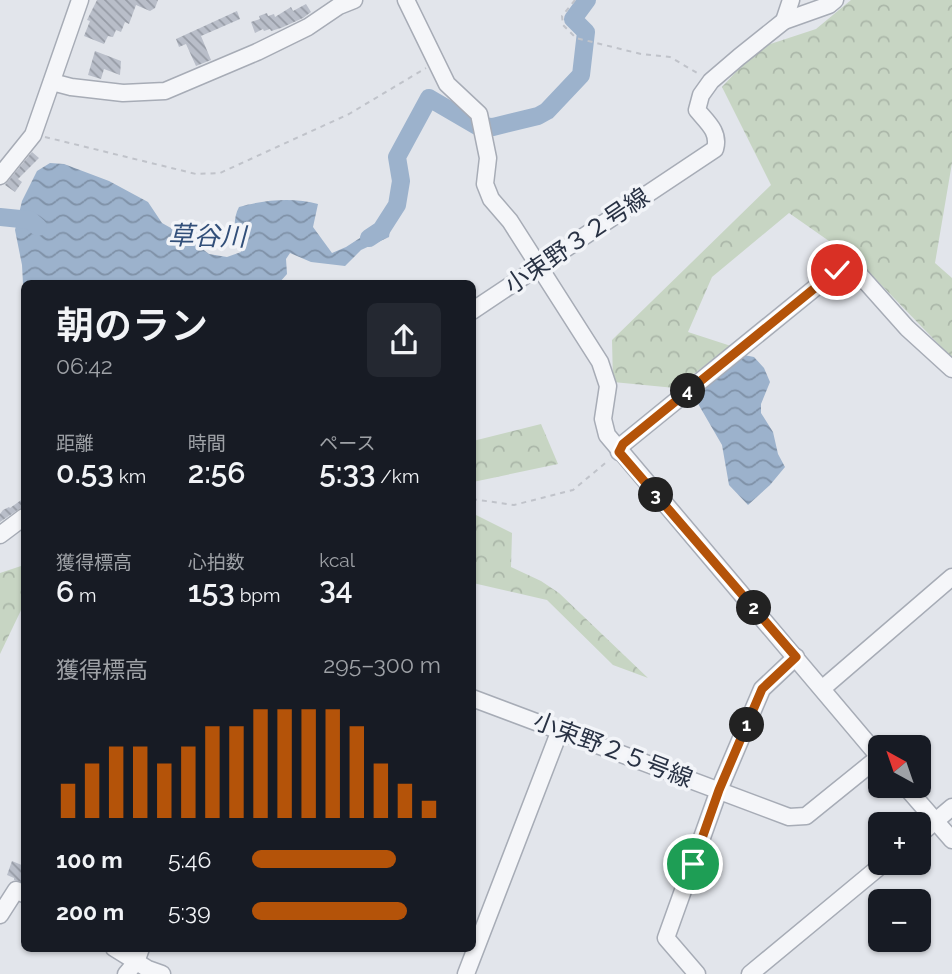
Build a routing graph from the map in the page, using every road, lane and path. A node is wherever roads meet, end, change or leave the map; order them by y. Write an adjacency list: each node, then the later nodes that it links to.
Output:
1 (80, 0): 10 (street)
2 (354, 0): 10 (street)
3 (406, 0): 8 (street)
4 (575, 0): 9 (path)
5 (791, 0): 7 (street)
6 (835, 0): 7 (street)
7 (784, 21): 9 (street)
8 (439, 65): 11 (path); 13 (street)
9 (711, 81): 13 (street, 小束野３２号線)
10 (52, 82): 11 (street)
11 (33, 135): 12 (street)
12 (0, 176)
13 (538, 267): 14 (street, 小束野３２号線); 16 (street)
14 (476, 308)
15 (952, 369): 16 (street)
16 (619, 452): 17 (path); 21 (street)
17 (476, 500)
18 (21, 519): 19 (street)
19 (0, 535)
20 (952, 577): 22 (street)
21 (796, 657): 22 (street); 27 (street)
22 (822, 688): 25 (street)
23 (476, 699): 24 (street, 小束野２５号線)
24 (560, 730): 27 (street, 小束野２５号線); 36 (street)
25 (868, 743)
26 (868, 767): 27 (street)
27 (719, 790): 41 (street, 小束野２５号線)
28 (916, 798): 30 (street)
29 (952, 807): 30 (street)
30 (936, 821): 31 (street); 32 (street)
31 (931, 825)
32 (952, 840)
33 (870, 875): 42 (street)
34 (21, 892): 35 (street)
35 (0, 915)
36 (476, 948)
37 (474, 952): 40 (street)
38 (134, 962): 39 (street)
39 (162, 974)
40 (466, 974)
41 (697, 974)
42 (750, 974)

